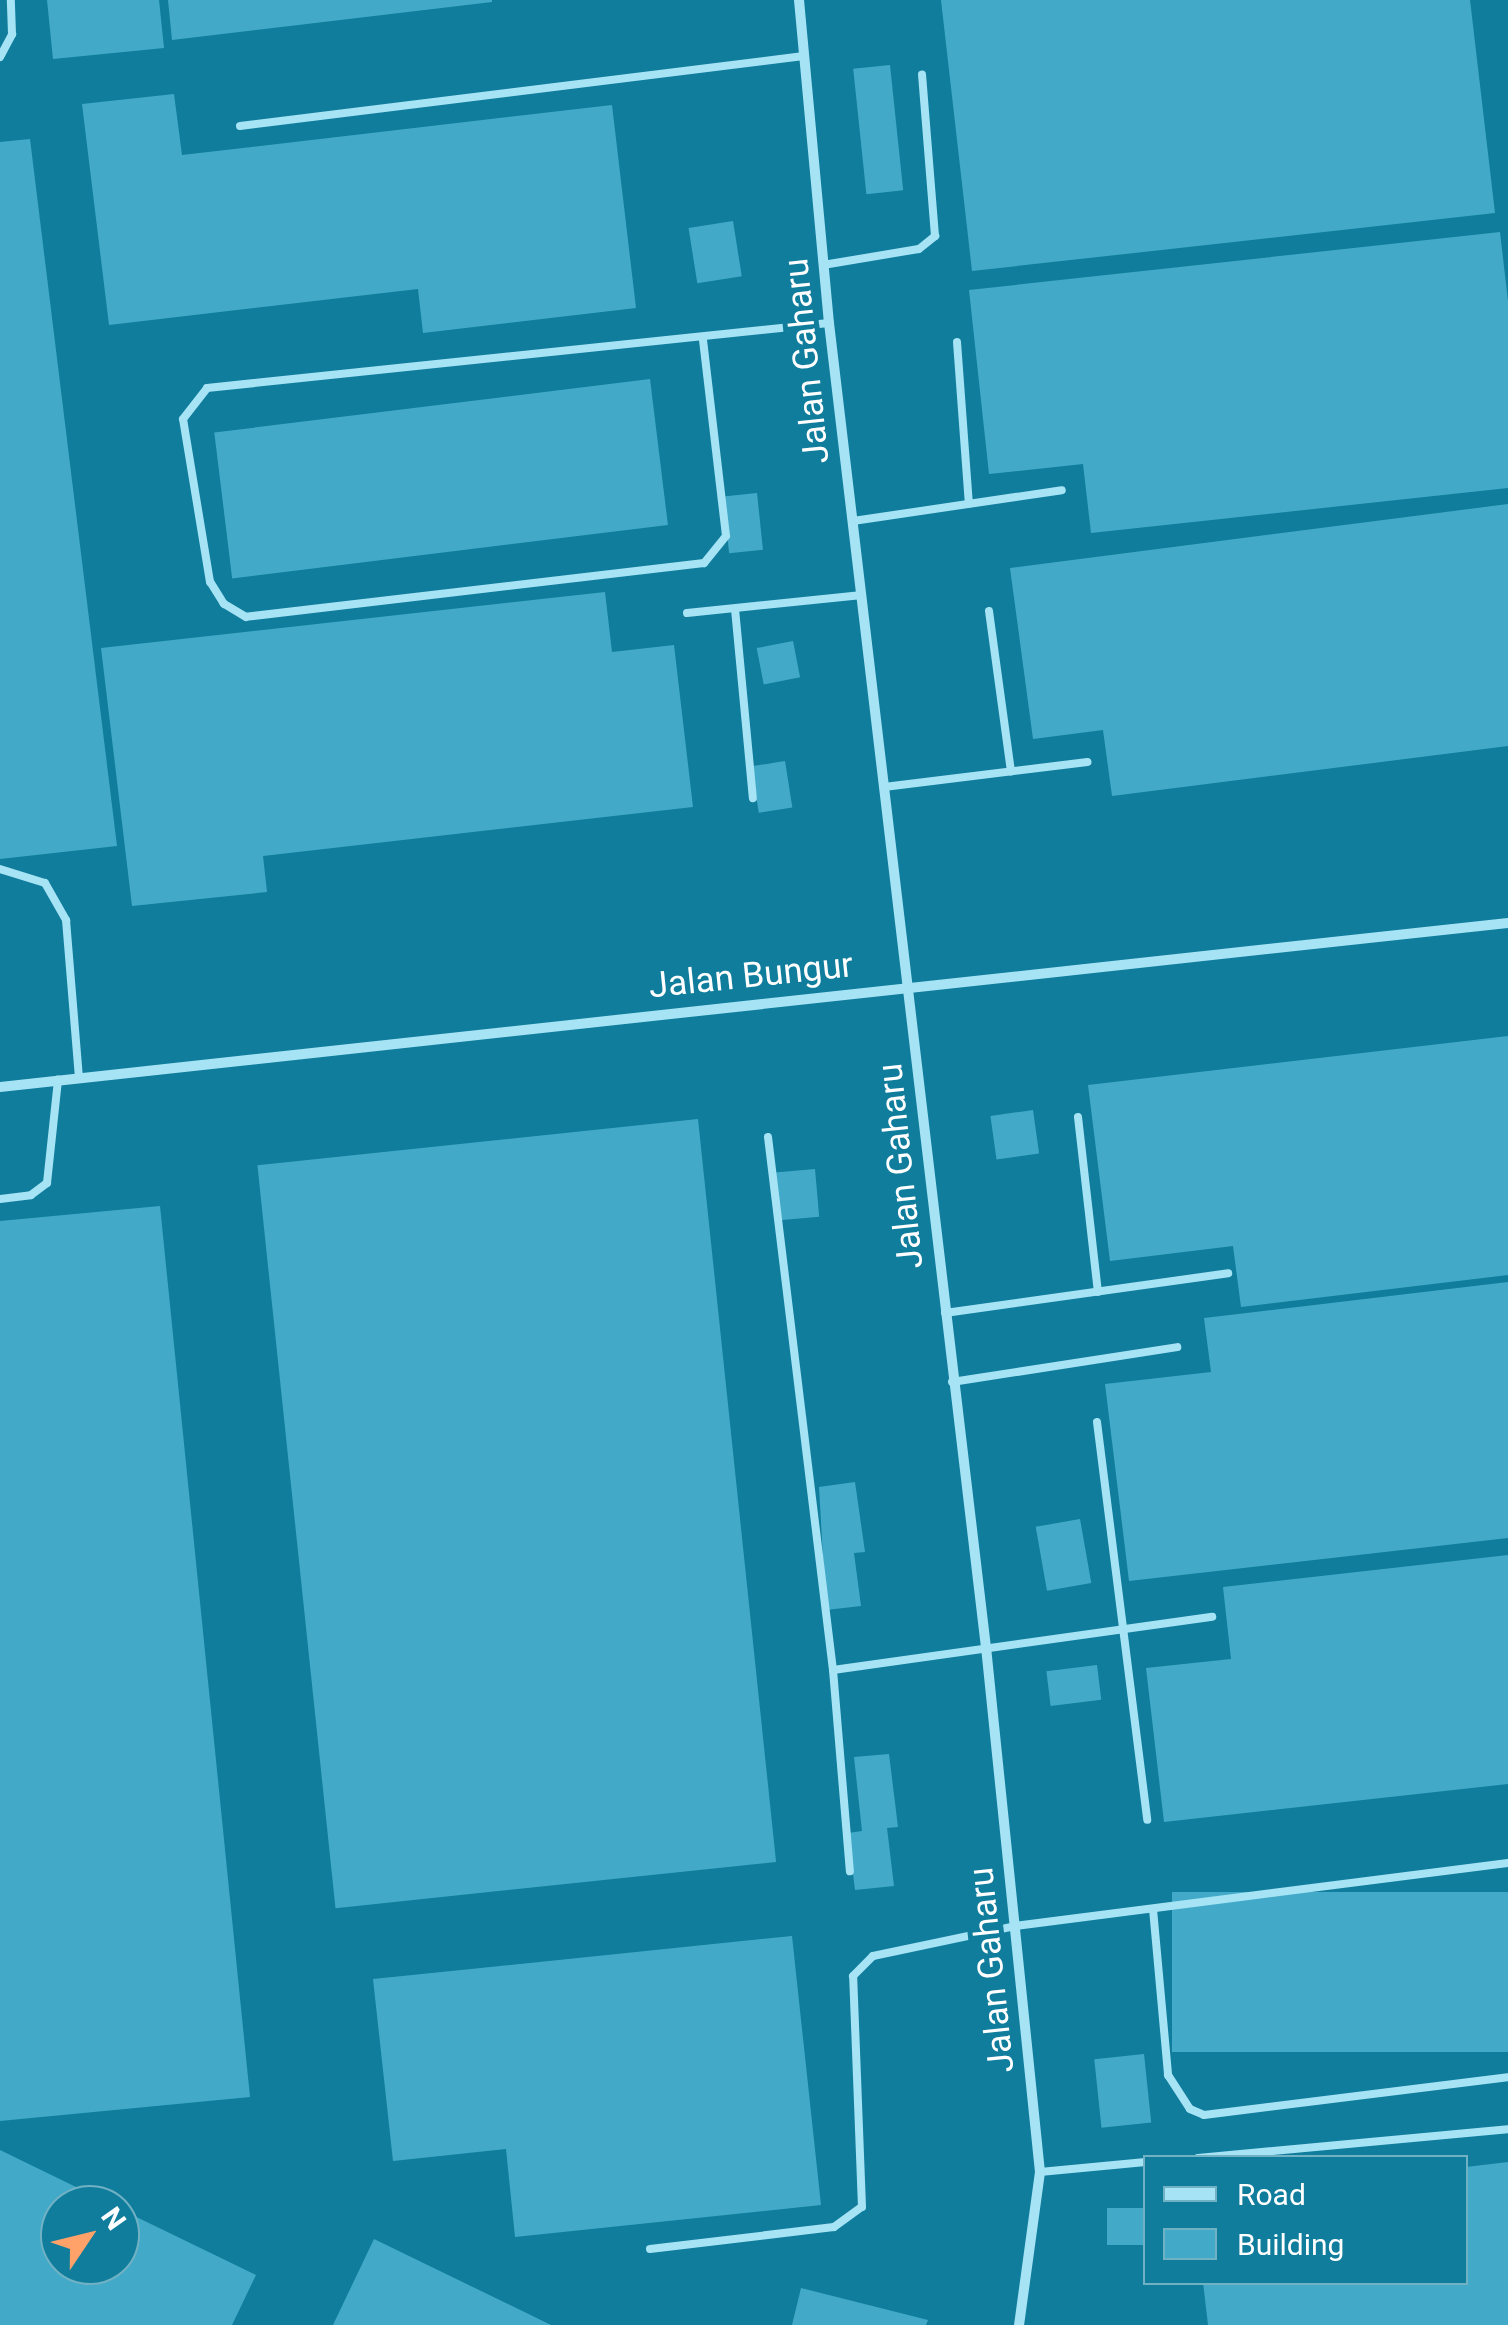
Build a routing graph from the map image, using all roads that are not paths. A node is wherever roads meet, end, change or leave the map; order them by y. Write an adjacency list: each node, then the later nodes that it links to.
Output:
1 (11, 0): 4 (lane)
2 (799, 0): 3 (street, Jalan Gaharu)
3 (804, 56): 6 (lane); 7 (street, Jalan Gaharu)
4 (0, 57)
5 (922, 75): 7 (lane)
6 (240, 126)
7 (823, 265): 8 (street, Jalan Gaharu)
8 (829, 322): 9 (lane); 13 (street, Jalan Gaharu)
9 (703, 340): 9 (lane)
10 (958, 342): 12 (lane)
11 (1062, 490): 12 (lane)
12 (970, 504): 13 (lane)
13 (853, 521): 14 (street, Jalan Gaharu)
14 (862, 594): 15 (lane); 20 (street, Jalan Gaharu)
15 (735, 609): 17 (lane); 21 (lane)
16 (989, 610): 19 (lane)
17 (687, 613)
18 (1087, 762): 19 (lane)
19 (1010, 772): 20 (lane)
20 (884, 787): 24 (street, Jalan Gaharu)
21 (753, 798)
22 (0, 868): 25 (lane)
23 (1508, 923): 24 (street, Jalan Bungur)
24 (908, 987): 25 (street, Jalan Bungur); 33 (street, Jalan Gaharu)
25 (79, 1078): 26 (street, Jalan Bungur)
26 (58, 1080): 27 (street, Jalan Bungur); 30 (lane)
27 (0, 1086)
28 (1078, 1117): 32 (lane)
29 (768, 1137): 40 (lane)
30 (0, 1199)
31 (1228, 1273): 32 (lane)
32 (1098, 1292): 33 (lane)
33 (945, 1313): 35 (street, Jalan Gaharu)
34 (1177, 1346): 35 (lane)
35 (952, 1382): 39 (street, Jalan Gaharu)
36 (1097, 1422): 38 (lane)
37 (1212, 1618): 38 (lane)
38 (1122, 1631): 39 (lane); 41 (lane)
39 (986, 1647): 40 (lane); 45 (street, Jalan Gaharu)
40 (833, 1670): 43 (lane)
41 (1147, 1820)
42 (1508, 1863): 44 (lane)
43 (850, 1871)
44 (1152, 1909): 45 (lane); 46 (lane)
45 (1015, 1926): 50 (street, Jalan Gaharu); 51 (lane)
46 (1508, 2077)
47 (1508, 2129): 48 (lane)
48 (1230, 2155)
49 (1143, 2162): 50 (lane)
50 (1040, 2172): 52 (street, Jalan Gaharu)
51 (650, 2248)
52 (1019, 2325)

